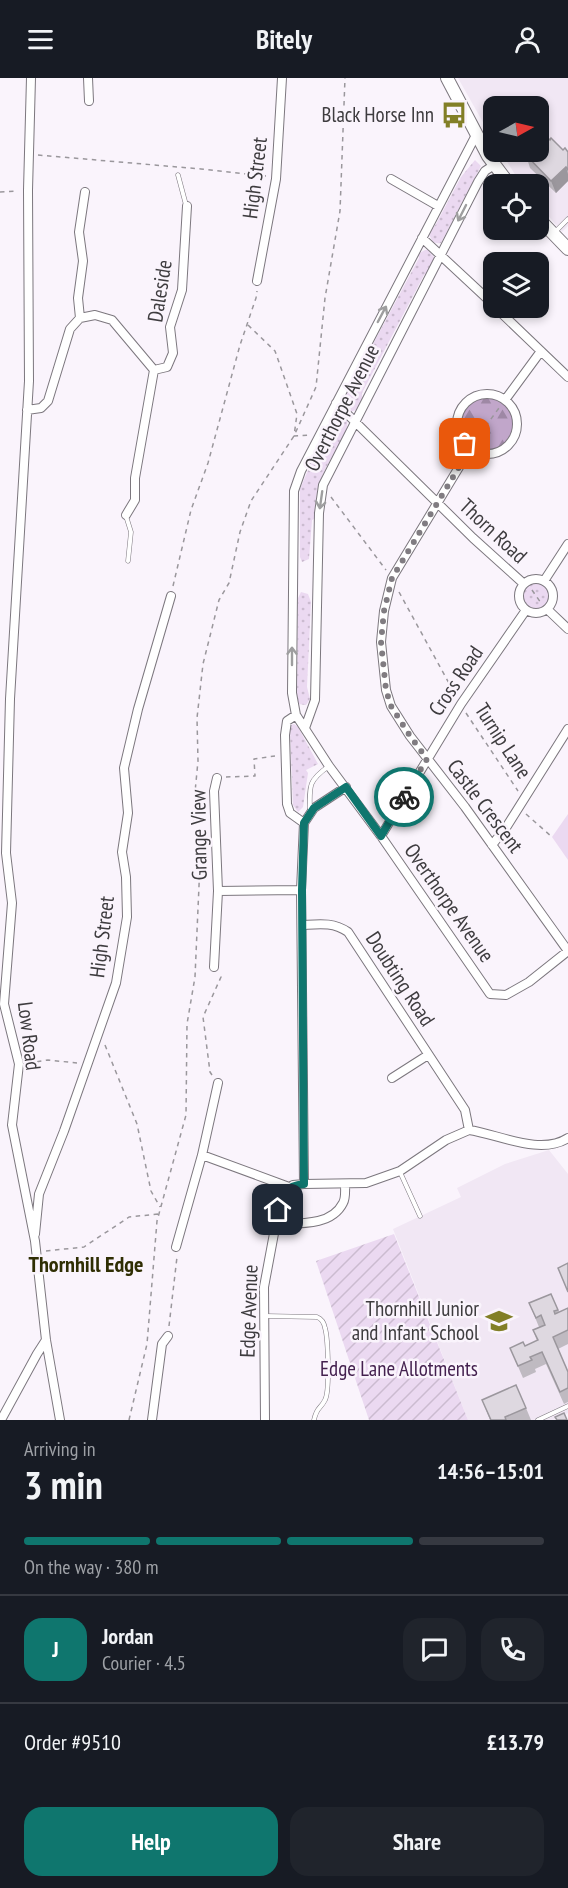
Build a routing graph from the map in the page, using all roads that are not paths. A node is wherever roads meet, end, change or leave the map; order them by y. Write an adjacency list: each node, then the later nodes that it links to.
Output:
1 (31, 78): 29 (street, Low Road)
2 (88, 78): 5 (street)
3 (282, 78): 20 (street, High Street)
4 (447, 78): 6 (street)
5 (89, 100)
6 (476, 135): 7 (street); 13 (street, Overthorpe Avenue)
7 (494, 165): 8 (street); 19 (street, Overthorpe Avenue, one-way to 19)
8 (501, 174)
9 (178, 175): 12 (lane)
10 (391, 179): 13 (street)
11 (85, 192): 22 (street)
12 (187, 206): 25 (street, Daleside)
13 (438, 206): 17 (street, Overthorpe Avenue)
14 (568, 219): 16 (lane)
15 (549, 230): 16 (street)
16 (553, 234): 18 (street)
17 (422, 238): 19 (street); 28 (street, Overthorpe Avenue, one-way to 17)
18 (568, 249)
19 (441, 254): 21 (street); 30 (street, Overthorpe Avenue)
20 (257, 281)
21 (483, 294)
22 (80, 318): 25 (street, Daleside); 29 (street)
23 (507, 318): 24 (street)
24 (541, 351): 26 (street); 27 (street)
25 (154, 370): 33 (street)
26 (568, 377)
27 (505, 400): 31 (street); 31 (street)
28 (336, 403): 30 (street, Thorn Road); 42 (street, Overthorpe Avenue, one-way to 28)
29 (27, 410): 70 (street, Low Road)
30 (355, 421): 32 (street, Thorn Road); 43 (street, Overthorpe Avenue, one-way to 43)
31 (470, 449): 32 (street, Castle Crescent)
32 (437, 502): 37 (street, Thorn Road); 45 (street, Castle Crescent)
33 (126, 515): 35 (lane)
34 (568, 544): 36 (street)
35 (128, 561)
36 (544, 581): 37 (street); 39 (street)
37 (525, 583): 40 (street)
38 (171, 596): 70 (street, High Street)
39 (546, 609): 40 (street); 41 (street)
40 (526, 610): 45 (street, Cross Road)
41 (568, 629)
42 (296, 715): 43 (street, Overthorpe Avenue); 50 (street)
43 (305, 728): 46 (street, Overthorpe Avenue)
44 (568, 729): 52 (street)
45 (427, 759): 51 (street, Cross Road); 52 (street, Castle Crescent)
46 (329, 766): 48 (street, Overthorpe Avenue); 49 (lane)
47 (217, 778): 54 (street, Grange View)
48 (346, 787): 49 (street); 51 (street, Overthorpe Avenue)
49 (310, 814): 50 (street)
50 (304, 823): 53 (street)
51 (381, 836): 56 (street, Overthorpe Avenue)
52 (492, 844): 56 (street, Castle Crescent)
53 (302, 890): 54 (street, Grange View); 55 (street)
54 (218, 891): 57 (street, Grange View)
55 (303, 925): 58 (street, Doubting Road); 65 (street)
56 (568, 951)
57 (214, 967)
58 (428, 1054): 59 (street, Doubting Road); 61 (street, Doubting Road)
59 (392, 1078)
60 (218, 1083): 63 (street)
61 (469, 1130): 62 (street); 64 (street)
62 (568, 1138)
63 (202, 1155): 67 (street); 71 (street)
64 (400, 1171): 66 (street); 68 (lane)
65 (304, 1184): 66 (street); 67 (street)
66 (345, 1184): 69 (street)
67 (290, 1187): 69 (street, Edge Avenue)
68 (420, 1216)
69 (274, 1224): 72 (street, Edge Avenue)
70 (34, 1240): 74 (street, Low Road)
71 (176, 1247)
72 (264, 1316): 79 (street, Edge Avenue); 80 (lane)
73 (168, 1335): 78 (street)
74 (46, 1340): 76 (street); 77 (street, Low Road)
75 (568, 1406): 81 (lane)
76 (1, 1418)
77 (60, 1420)
78 (152, 1420)
79 (265, 1420)
80 (314, 1420)
81 (538, 1420)

